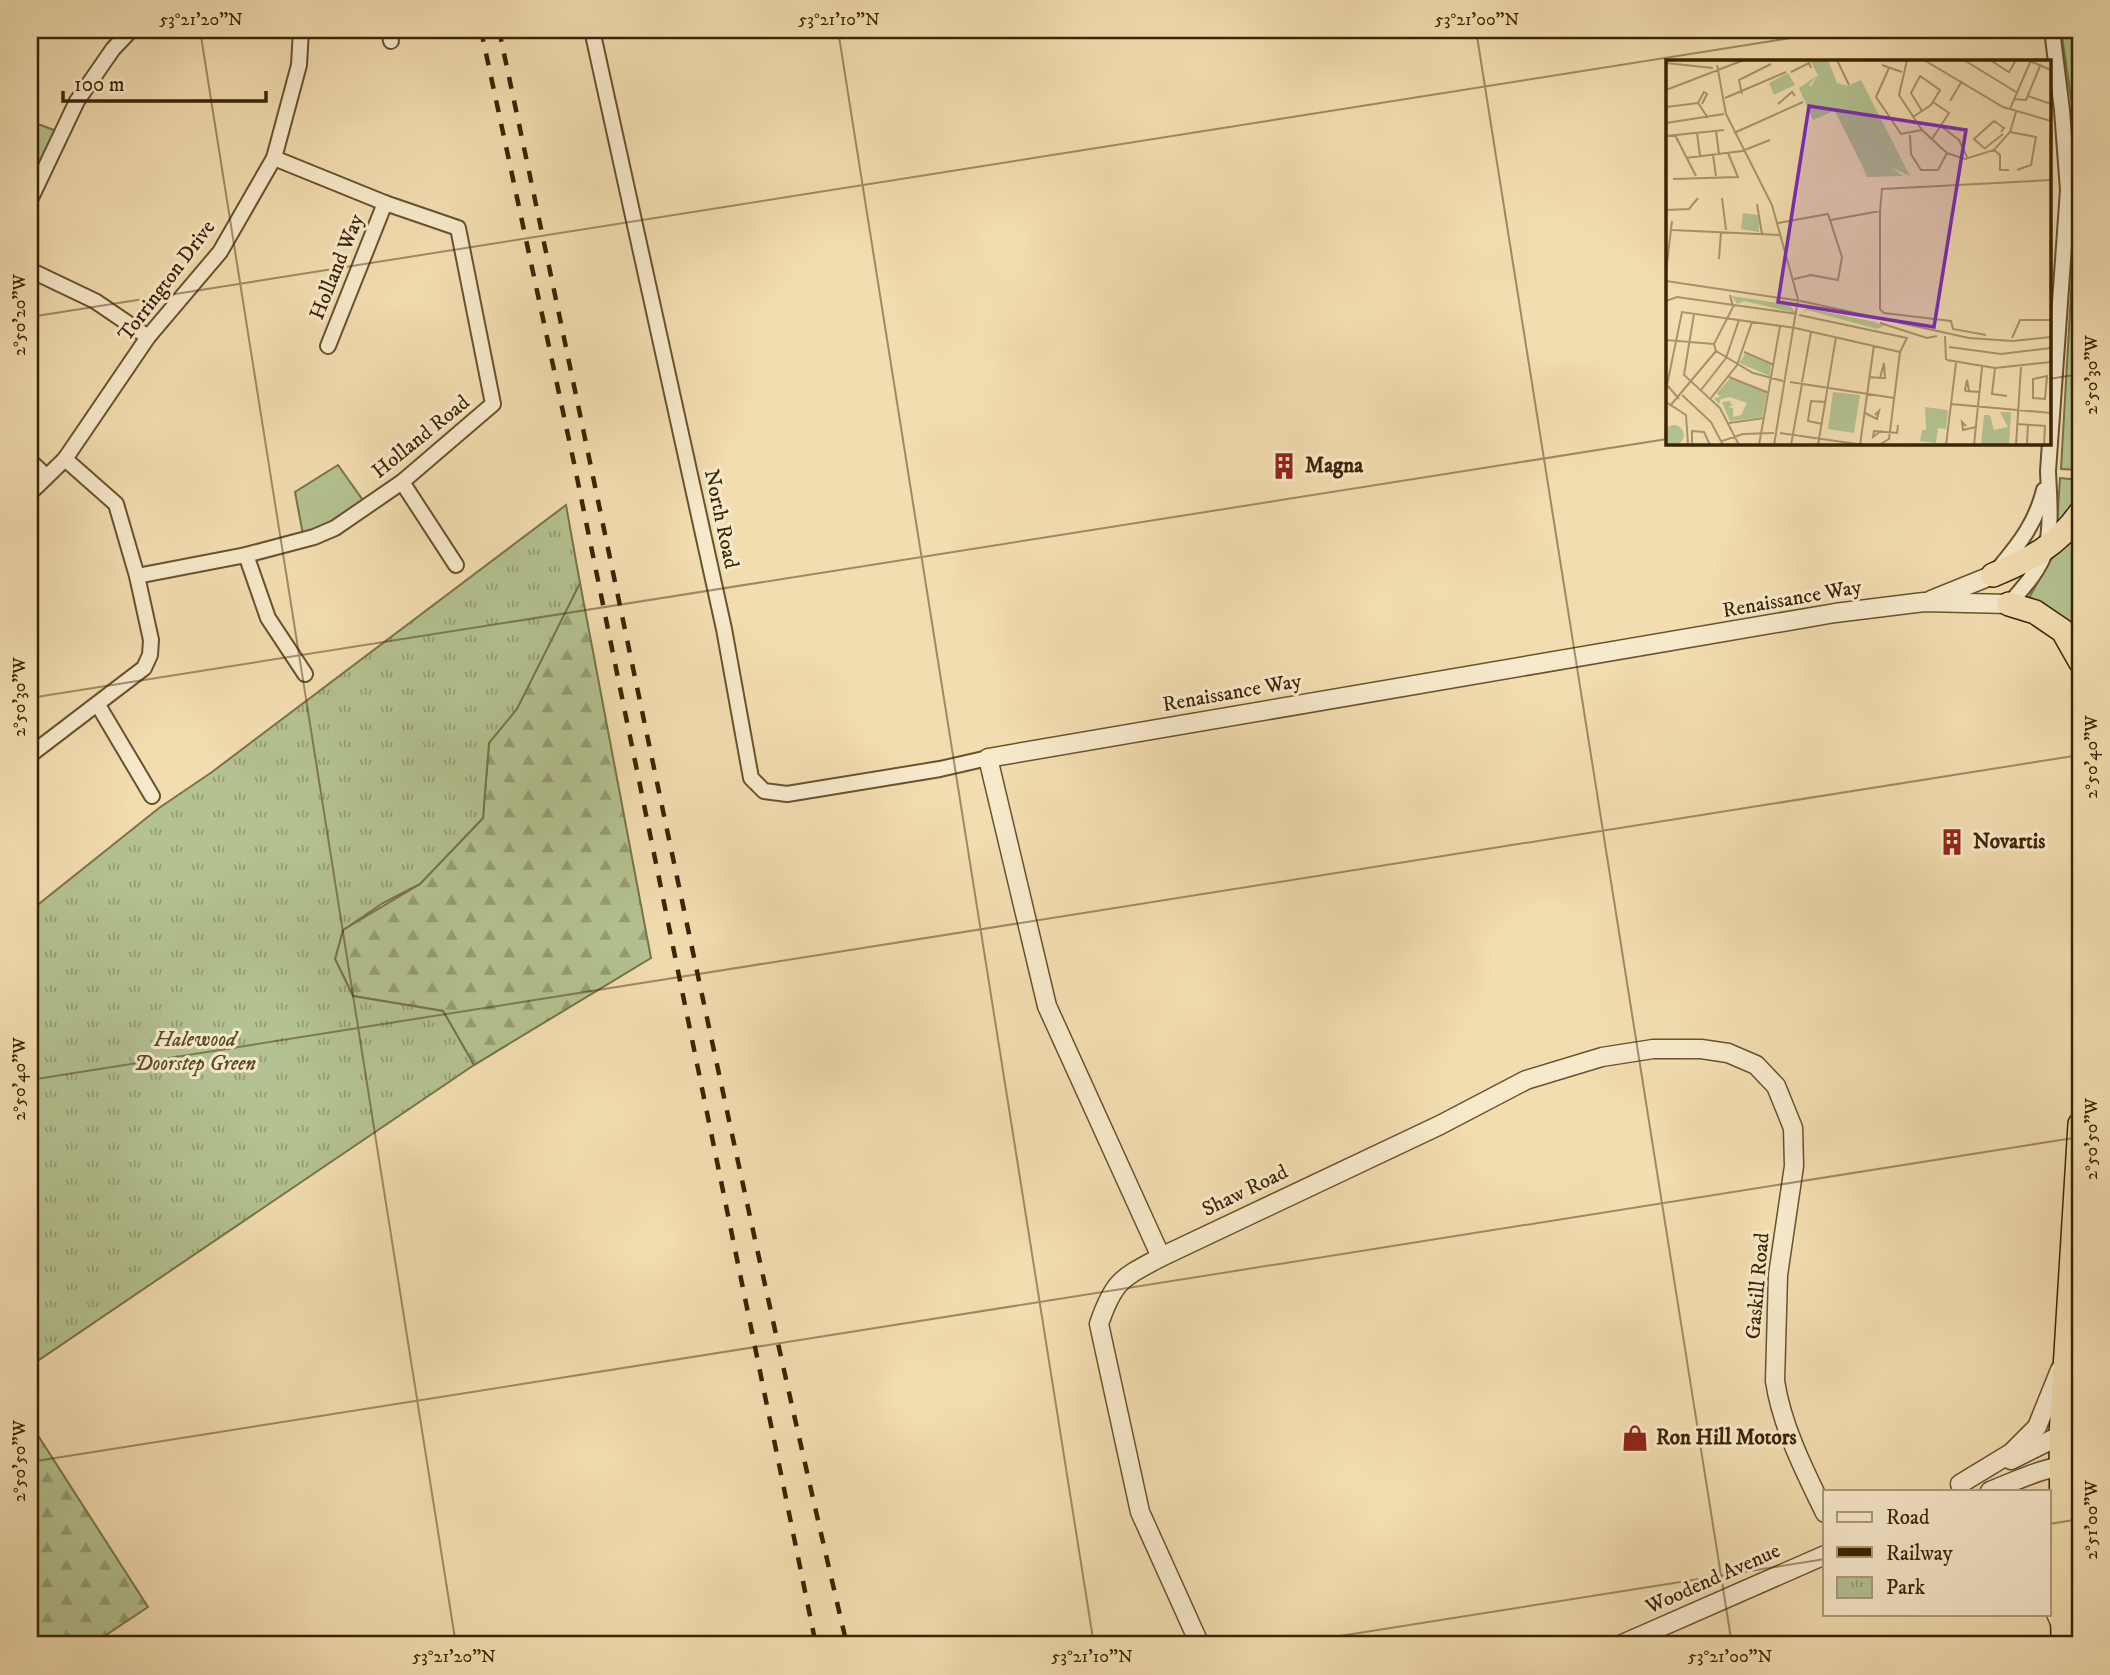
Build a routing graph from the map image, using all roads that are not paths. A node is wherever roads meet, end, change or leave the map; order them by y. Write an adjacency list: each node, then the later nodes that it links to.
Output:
1 (131, 30): 6 (street)
2 (301, 30): 5 (street, Torrington Drive)
3 (592, 30): 29 (street, North Road)
4 (2052, 30): 13 (street)
5 (274, 158): 7 (street, Holland Road); 9 (street, Torrington Drive)
6 (30, 200)
7 (385, 203): 10 (street, Holland Way); 15 (street, Holland Road)
8 (30, 270): 9 (street)
9 (148, 337): 11 (street, Torrington Drive)
10 (328, 346)
11 (65, 459): 14 (street, Torrington Drive); 22 (street)
12 (30, 461): 14 (street)
13 (2049, 471): 18 (street); 21 (street)
14 (46, 477): 16 (street, Torrington Drive)
15 (402, 482): 19 (street, Holland Road); 20 (street)
16 (30, 493)
17 (2080, 513): 18 (highway)
18 (2046, 550): 21 (highway); 24 (street)
19 (246, 555): 22 (street, Holland Road); 26 (street)
20 (456, 565)
21 (1993, 575): 23 (street)
22 (138, 576): 27 (street)
23 (1924, 602): 24 (street, Renaissance Way); 29 (street, Renaissance Way)
24 (2009, 604): 25 (highway)
25 (2080, 661)
26 (305, 674)
27 (98, 705): 28 (street); 30 (street)
28 (30, 755)
29 (988, 758): 33 (street)
30 (152, 796)
31 (1756, 1065): 33 (street, Shaw Road); 39 (street, Gaskill Road)
32 (2080, 1124): 34 (highway)
33 (1161, 1257): 45 (street, Shaw Road)
34 (2066, 1348): 35 (highway); 37 (street)
35 (2075, 1433): 36 (highway); 37 (street)
36 (2074, 1468): 38 (street); 40 (street); 44 (highway)
37 (1954, 1487)
38 (1992, 1490)
39 (1823, 1509)
40 (2080, 1548)
41 (1823, 1556): 46 (street, Woodend Avenue)
42 (2050, 1600): 44 (street)
43 (2080, 1606): 44 (street)
44 (2063, 1637)
45 (1200, 1645)
46 (1620, 1645)

